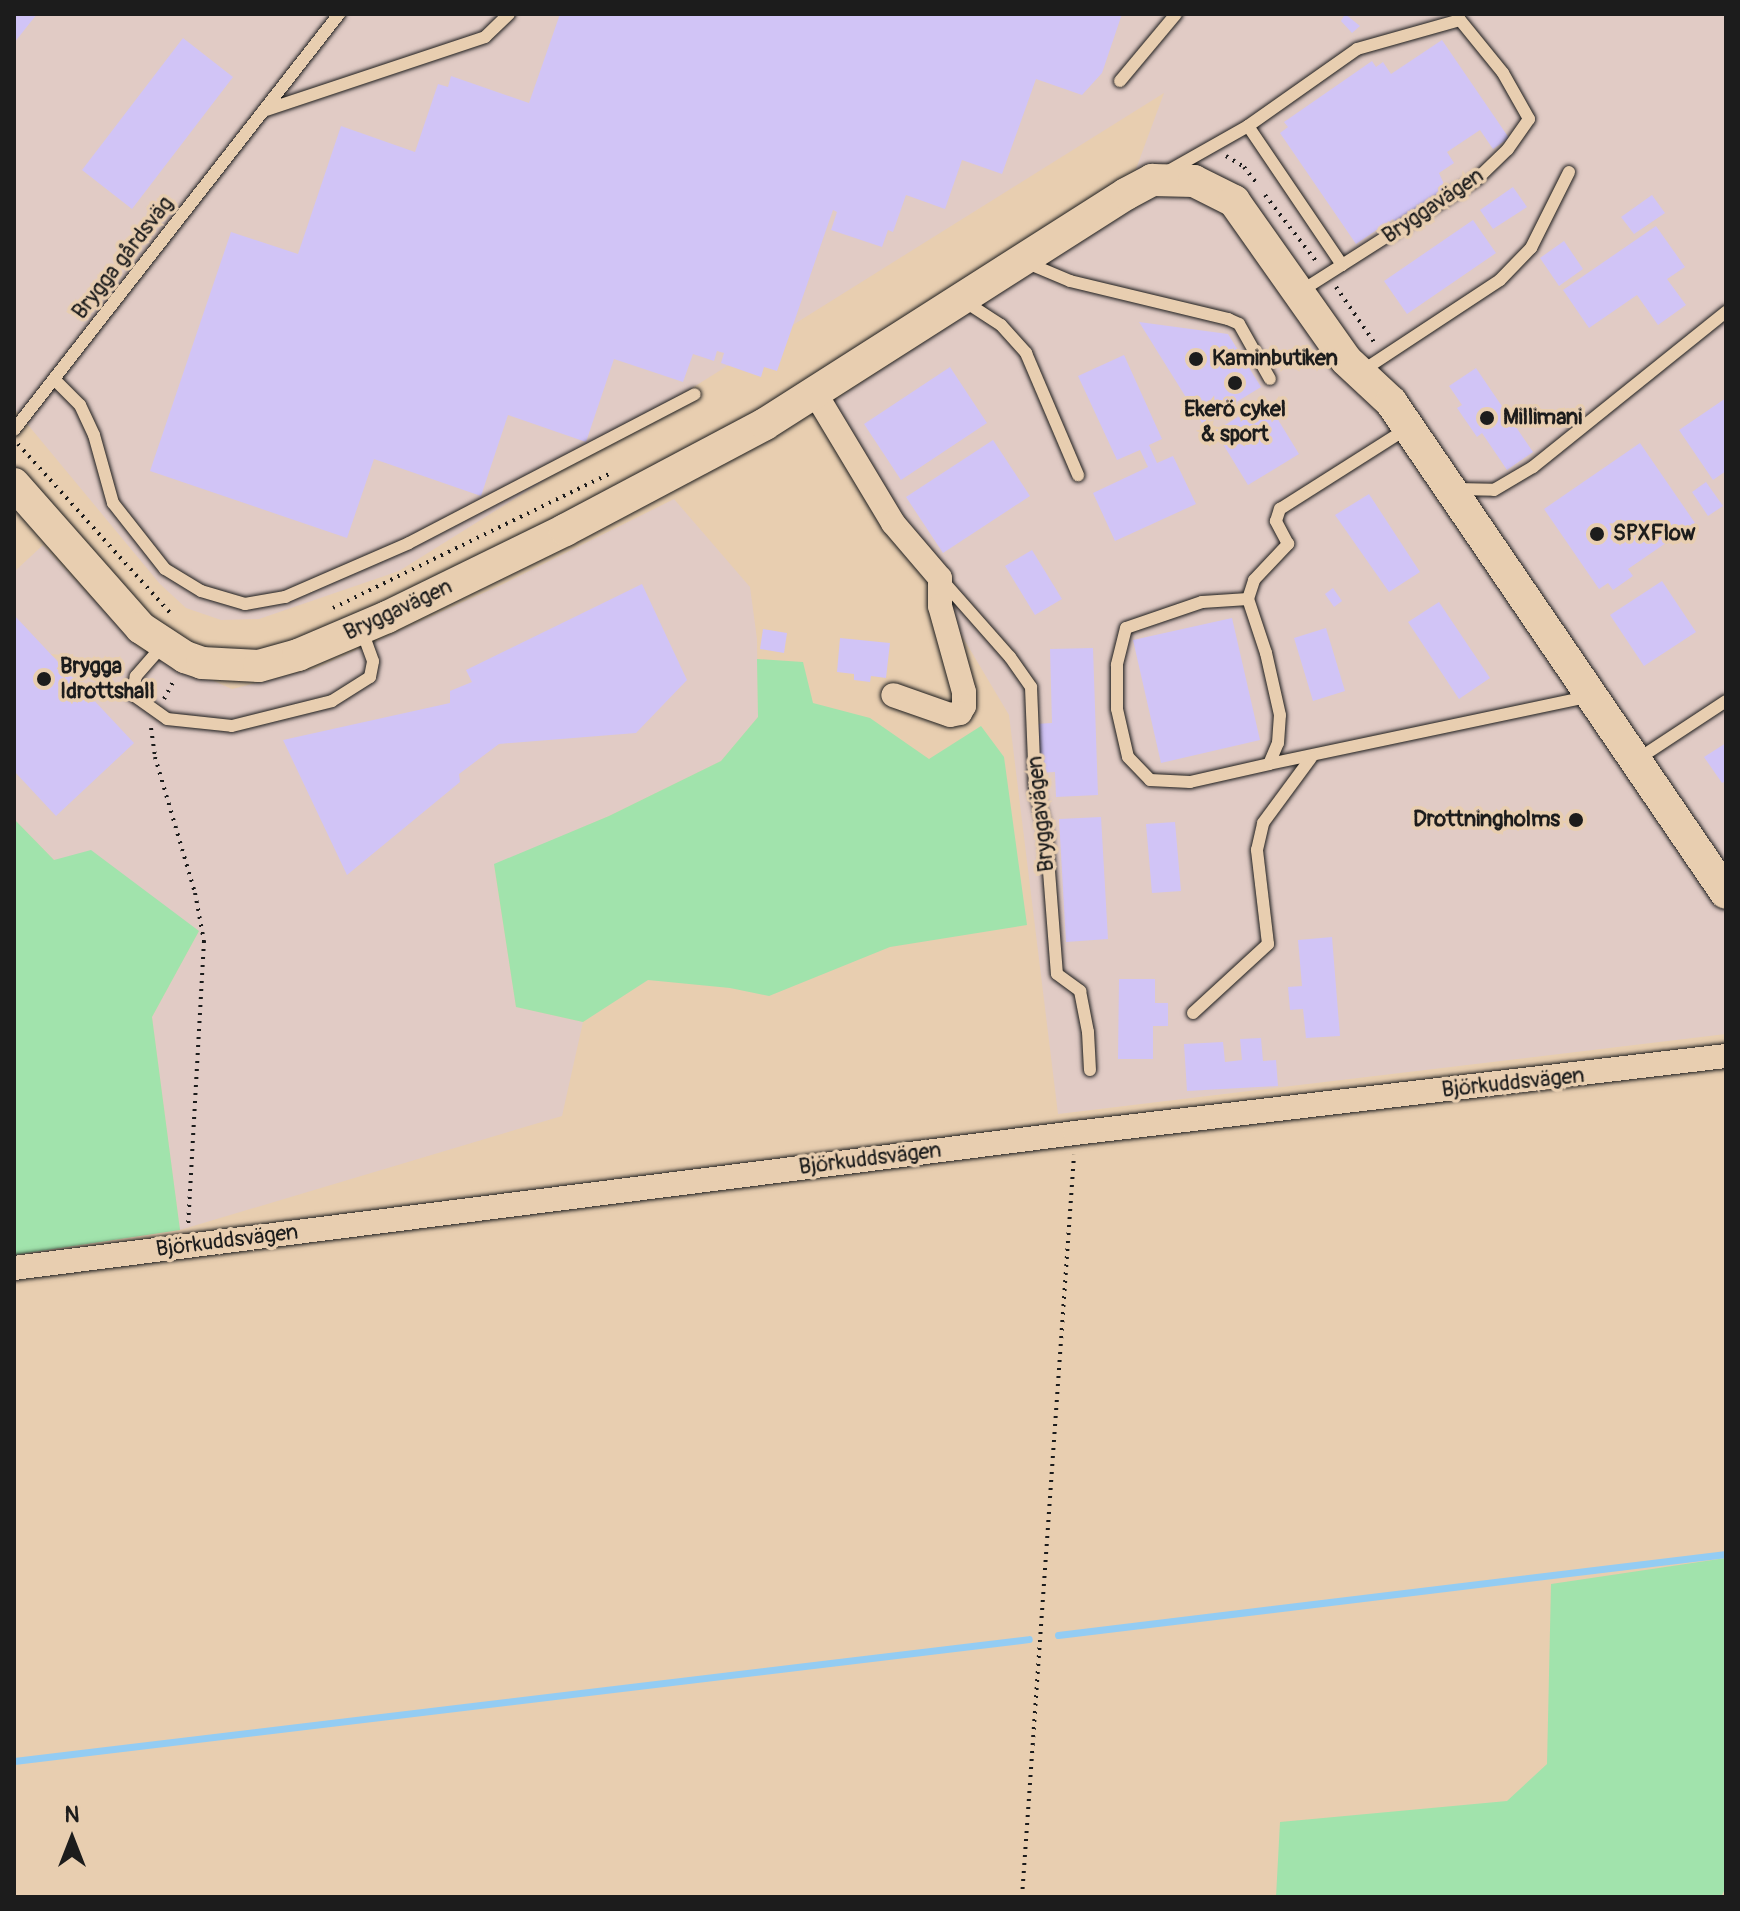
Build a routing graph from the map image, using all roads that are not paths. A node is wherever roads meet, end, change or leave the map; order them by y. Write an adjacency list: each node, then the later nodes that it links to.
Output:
1 (339, 14): 5 (lane, Brygga gårdsväg)
2 (509, 14): 5 (lane)
3 (1176, 14): 4 (lane)
4 (1120, 81)
5 (263, 111): 15 (lane, Brygga gårdsväg)
6 (1248, 126): 8 (lane, Bryggavägen); 10 (lane); 10 (lane, Bryggavägen)
7 (1569, 172): 14 (lane)
8 (1152, 180): 9 (main road, Bryggavägen); 11 (main road)
9 (1022, 261): 12 (main road, Bryggavägen); 16 (lane)
10 (1342, 265): 11 (lane, Bryggavägen)
11 (1299, 292): 14 (main road)
12 (961, 300): 17 (main road, Bryggavägen); 21 (lane)
13 (1726, 312): 23 (lane)
14 (1372, 365): 19 (main road)
15 (54, 379): 18 (lane); 20 (lane, Brygga gårdsväg)
16 (1270, 379)
17 (815, 393): 24 (street, Bryggavägen); 26 (main road, Bryggavägen)
18 (695, 394)
19 (1409, 428): 23 (main road); 25 (lane)
20 (14, 430)
21 (1078, 475)
22 (14, 484): 27 (main road, Bryggavägen)
23 (1452, 489): 29 (main road)
24 (940, 578): 28 (street); 37 (lane, Bryggavägen)
25 (1248, 599): 33 (lane); 33 (lane)
26 (361, 628): 27 (main road, Bryggavägen); 27 (lane)
27 (175, 641)
28 (893, 695)
29 (1592, 696): 31 (lane); 32 (main road)
30 (1726, 701): 32 (lane)
31 (1311, 758): 33 (lane); 35 (lane)
32 (1635, 761): 34 (main road)
33 (1269, 764)
34 (1726, 893)
35 (1193, 1013)
36 (1726, 1056): 38 (street, Björkuddsvägen)
37 (1090, 1070)
38 (14, 1268)

